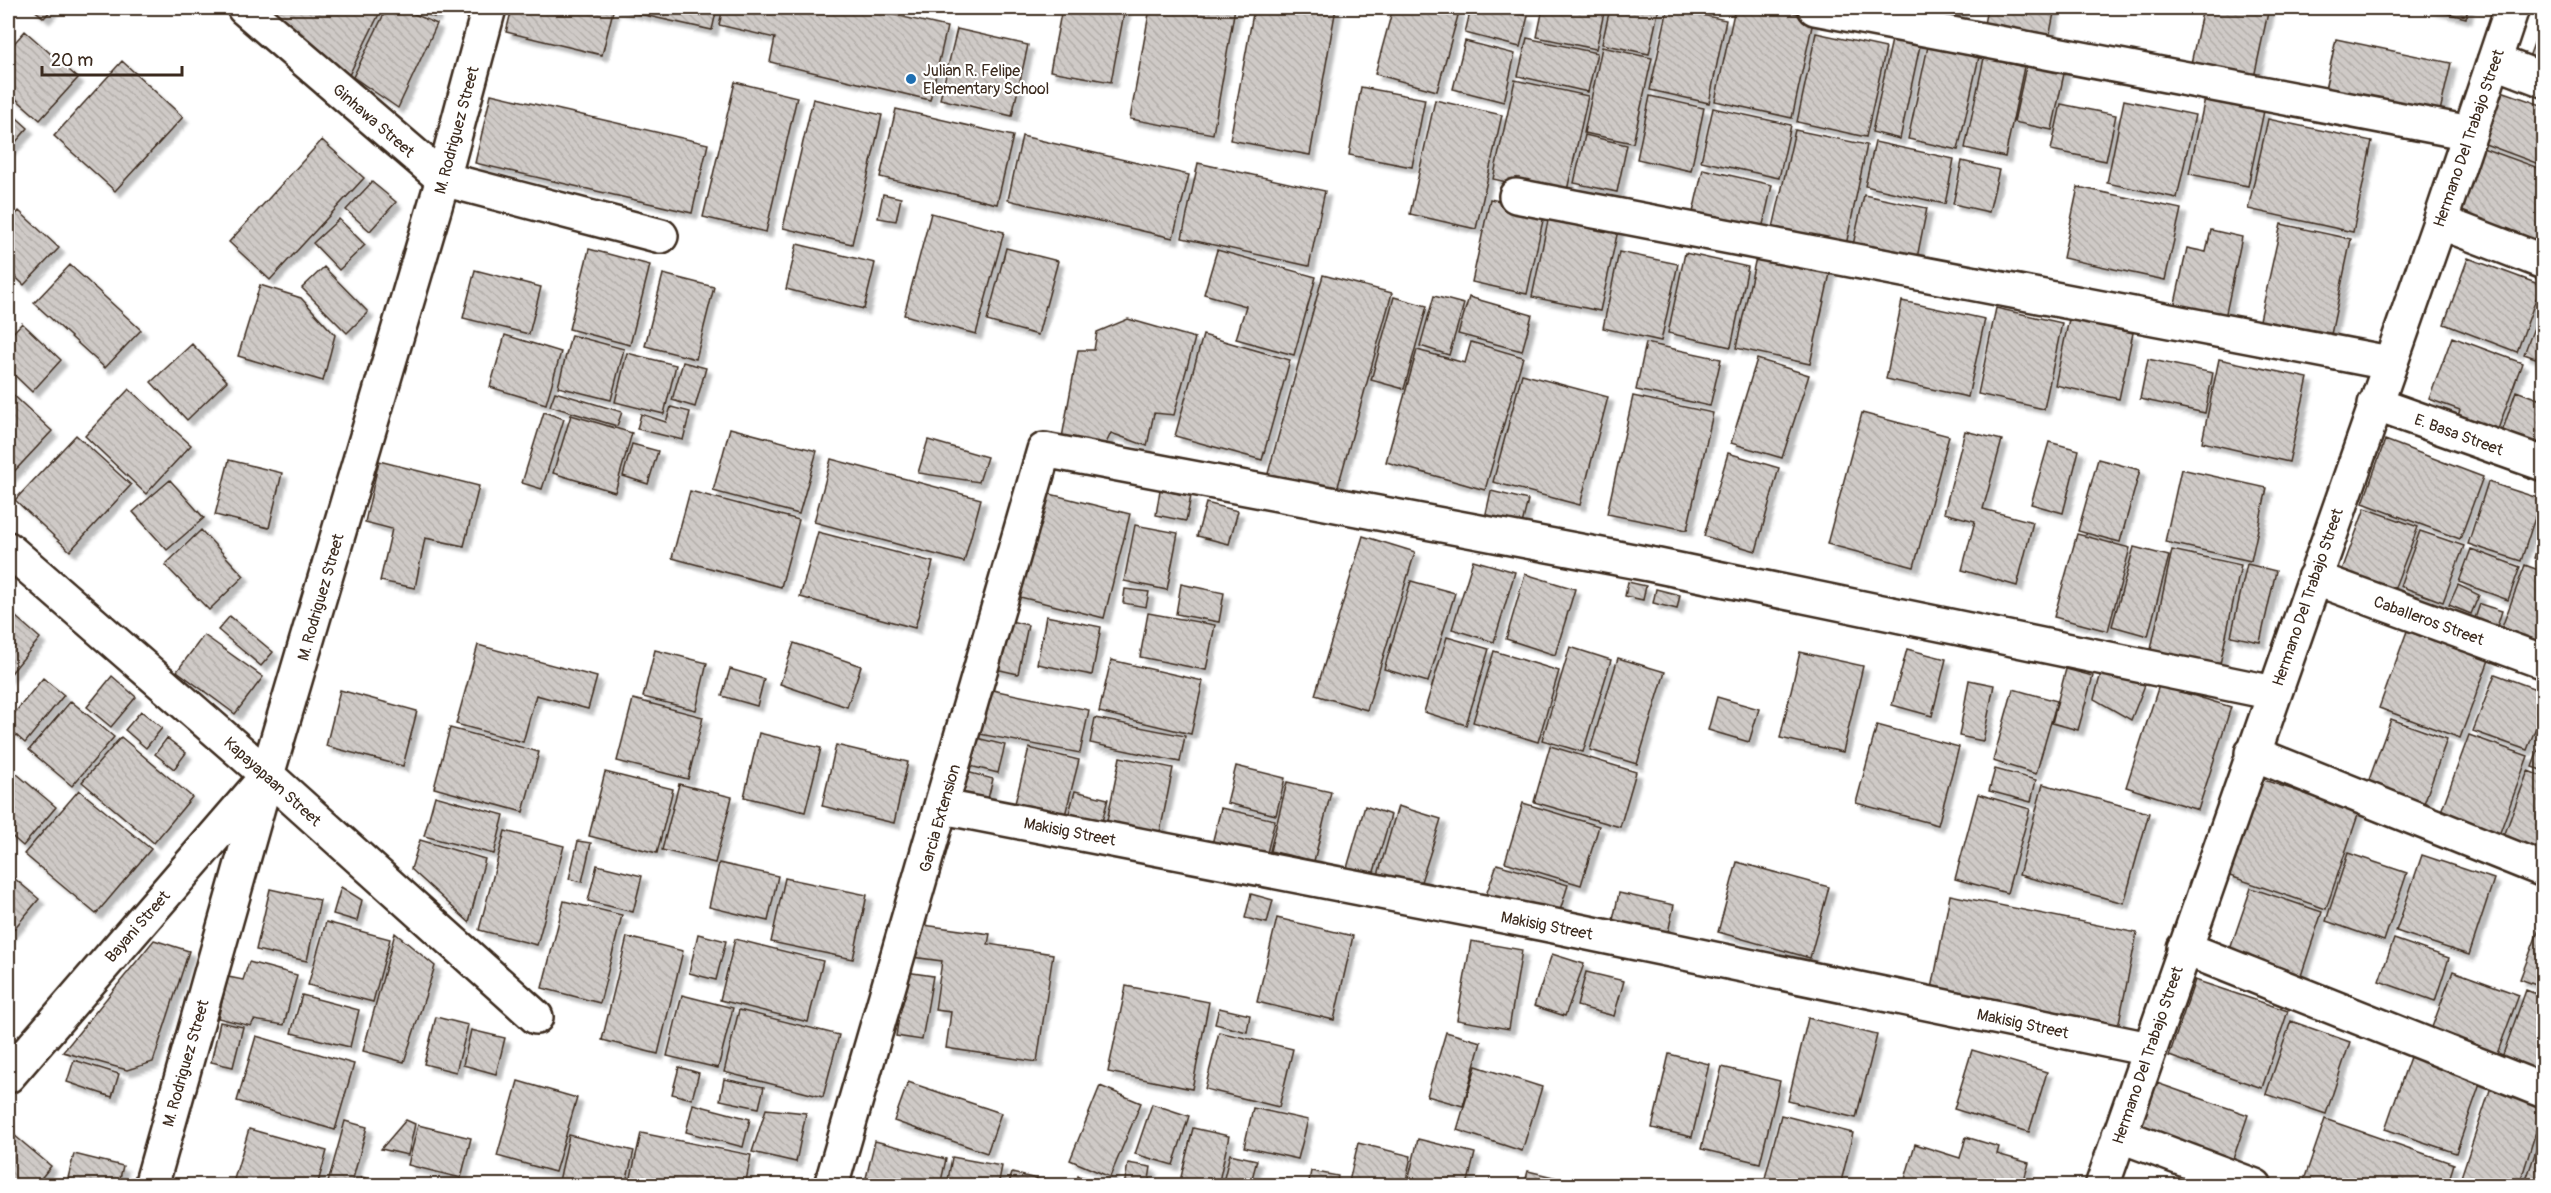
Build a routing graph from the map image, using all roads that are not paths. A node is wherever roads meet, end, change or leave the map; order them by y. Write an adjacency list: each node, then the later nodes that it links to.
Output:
1 (244, 8): 8 (street, Ginhawa Street)
2 (489, 8): 8 (street, M. Rodriguez Street)
3 (1815, 8): 7 (street)
4 (2512, 8): 5 (street, Hermano Del Trabajo Street)
5 (2494, 61): 6 (street); 7 (street, Hermano Del Trabajo Street)
6 (2544, 80)
7 (2470, 133): 10 (street, Hermano Del Trabajo Street)
8 (443, 179): 11 (street, Ginhawa Street); 21 (street, M. Rodriguez Street)
9 (1516, 196): 13 (street)
10 (2439, 222): 12 (street); 13 (street, Hermano Del Trabajo Street)
11 (661, 236)
12 (2544, 262)
13 (2389, 363): 14 (street, Hermano Del Trabajo Street)
14 (2375, 404): 15 (street, E. Basa Street); 17 (street, Hermano Del Trabajo Street)
15 (2544, 464)
16 (8, 549): 21 (street, Kapayapaan Street)
17 (2314, 578): 18 (street, Caballeros Street); 19 (street, Hermano Del Trabajo Street)
18 (2544, 662)
19 (2274, 693): 20 (street, Hermano Del Trabajo Street); 22 (street, Garcia Extension)
20 (2252, 753): 23 (street); 24 (street, Hermano Del Trabajo Street)
21 (267, 775): 25 (street, Kapayapaan Street); 27 (street, Bayani Street); 30 (street, M. Rodriguez Street)
22 (943, 807): 26 (street, Makisig Street); 31 (street, Garcia Extension)
23 (2544, 870)
24 (2184, 948): 26 (street, Hermano Del Trabajo Street); 28 (street)
25 (536, 1017)
26 (2149, 1049): 29 (street, Hermano Del Trabajo Street)
27 (8, 1076)
28 (2544, 1091)
29 (2119, 1135): 32 (street, Hermano Del Trabajo Street); 33 (street)
30 (151, 1185)
31 (831, 1185)
32 (2102, 1185)
33 (2255, 1185)

